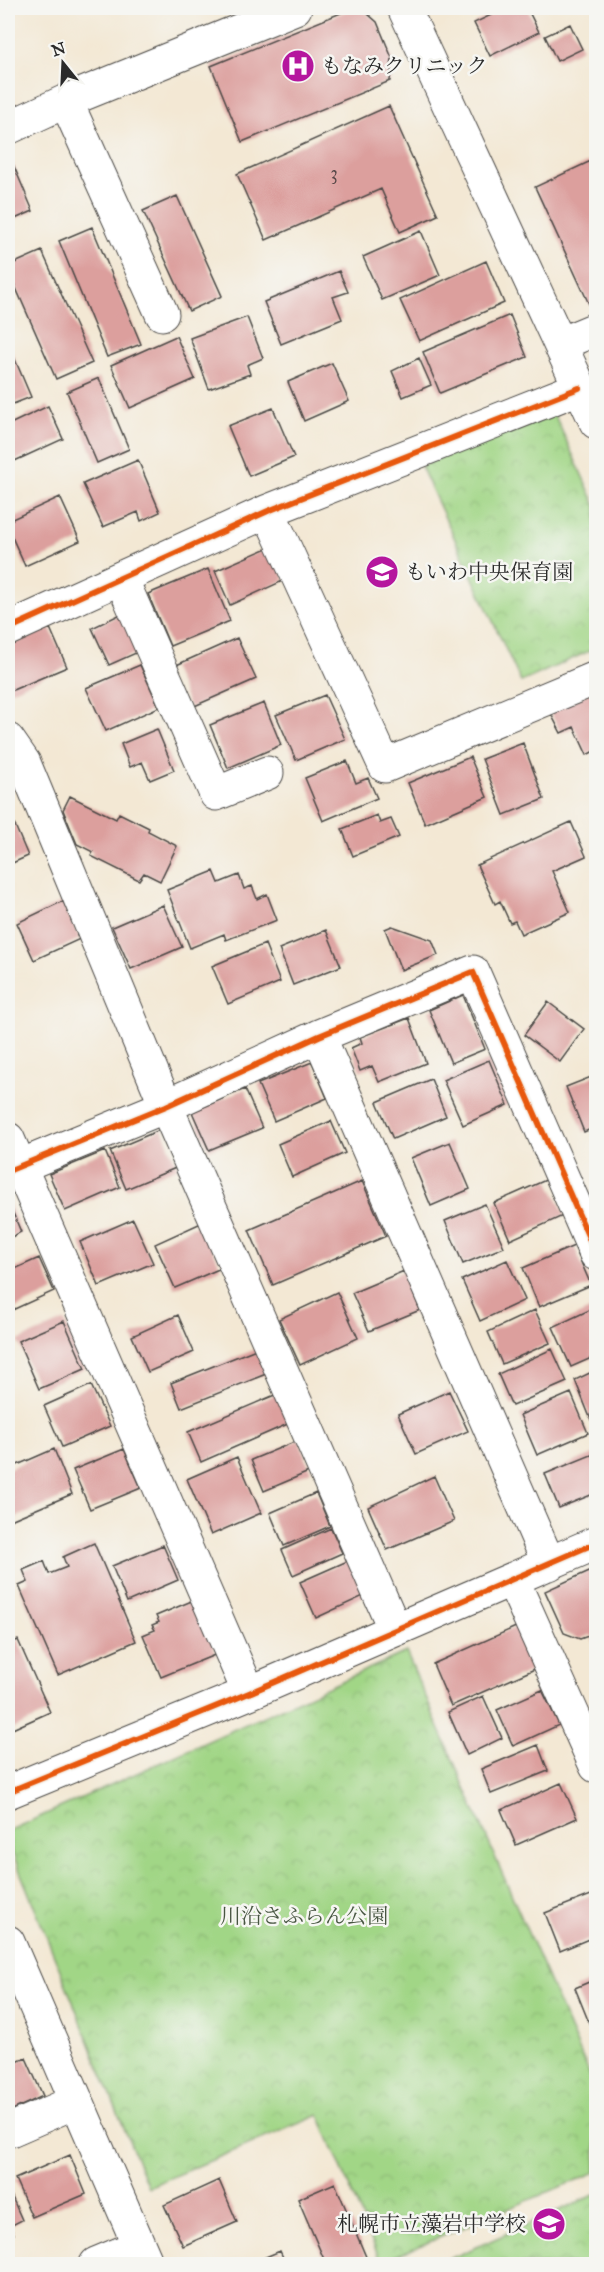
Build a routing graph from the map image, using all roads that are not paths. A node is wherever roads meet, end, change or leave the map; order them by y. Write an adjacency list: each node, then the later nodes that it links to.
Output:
1 (295, 8): 3 (street)
2 (404, 8): 7 (street)
3 (66, 101): 4 (street); 5 (street)
4 (8, 128)
5 (162, 314)
6 (597, 329): 7 (street)
7 (560, 344): 8 (street)
8 (579, 388): 9 (street); 10 (street)
9 (597, 422)
10 (268, 511): 11 (street); 13 (street)
11 (121, 578): 12 (street); 15 (street)
12 (11, 618)
13 (597, 678)
14 (8, 740): 17 (street)
15 (267, 773)
16 (319, 1036): 17 (street); 19 (street); 21 (street)
17 (166, 1106): 18 (street); 23 (street)
18 (11, 1159): 24 (street)
19 (597, 1254)
20 (597, 1543): 21 (street)
21 (549, 1564): 22 (street)
22 (513, 1581): 23 (street); 25 (street)
23 (395, 1630): 24 (street)
24 (249, 1693): 26 (street)
25 (597, 1766)
26 (8, 1792)
27 (8, 1942): 28 (street)
28 (77, 2101): 29 (street); 30 (street)
29 (8, 2131)
30 (143, 2255): 31 (street)
31 (96, 2265)

